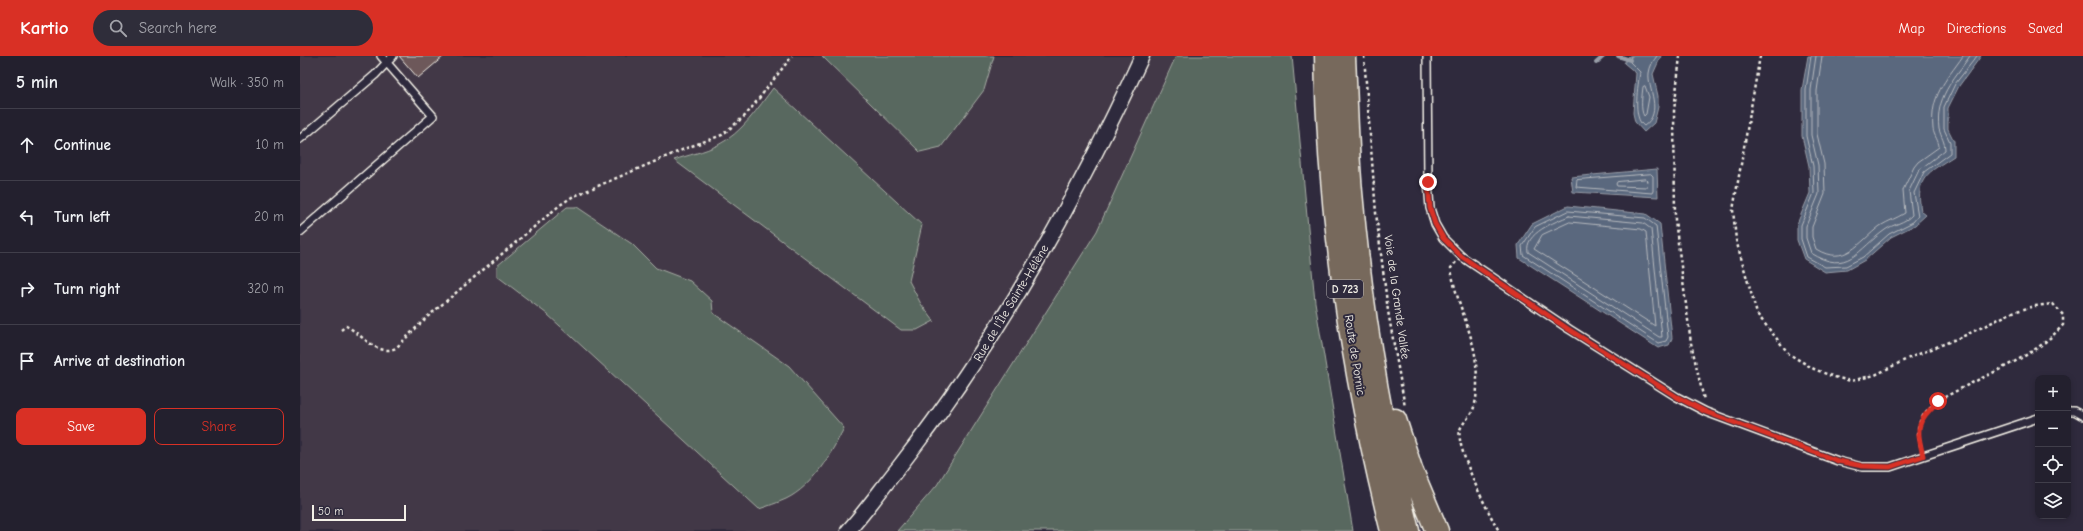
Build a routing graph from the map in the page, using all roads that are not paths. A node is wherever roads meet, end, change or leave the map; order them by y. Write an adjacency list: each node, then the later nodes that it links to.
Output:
1 (381, 56): 7 (lane)
2 (394, 56): 7 (lane)
3 (1142, 56): 15 (street, Rue de l'Île Sainte-Hélène)
4 (1326, 56): 14 (highway, Route de Pornic / D 723)
5 (1344, 56): 10 (highway, Route de Pornic / D 723)
6 (1427, 56): 13 (lane)
7 (387, 62): 8 (lane); 9 (lane)
8 (300, 140)
9 (300, 232)
10 (1367, 322): 18 (highway, Route de Pornic / D 723); 19 (highway)
11 (2071, 411): 12 (lane)
12 (2083, 416)
13 (2035, 419)
14 (1371, 445): 16 (highway); 17 (highway, Route de Pornic / D 723)
15 (848, 531)
16 (1376, 531)
17 (1392, 531)
18 (1408, 531)
19 (1437, 531)

